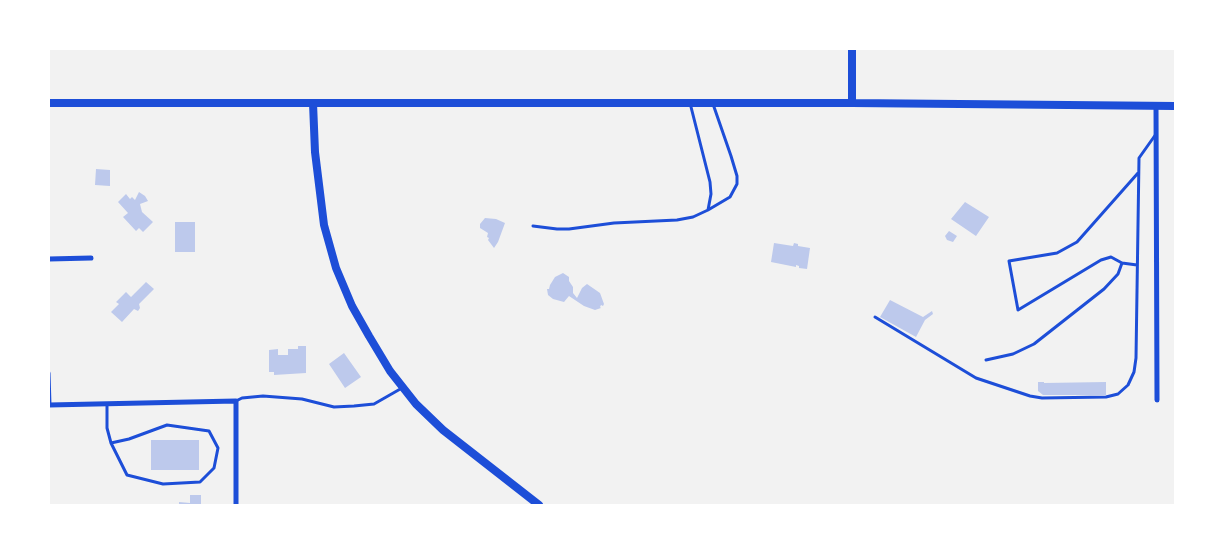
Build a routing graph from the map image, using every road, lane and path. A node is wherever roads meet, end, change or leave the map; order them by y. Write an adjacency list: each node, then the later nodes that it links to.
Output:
1 (852, 49): 5 (street)
2 (49, 103): 6 (street)
3 (690, 103): 4 (street); 6 (street); 11 (lane)
4 (712, 103): 5 (street); 11 (lane)
5 (852, 103): 7 (street)
6 (313, 104): 20 (street)
7 (1156, 105): 8 (street); 9 (street)
8 (1175, 106)
9 (1156, 134): 10 (lane); 21 (street)
10 (1138, 173): 15 (lane); 16 (lane)
11 (708, 210): 12 (lane)
12 (533, 226)
13 (91, 258): 14 (street)
14 (49, 259)
15 (1122, 262): 16 (lane); 18 (lane)
16 (1137, 265): 17 (lane)
17 (875, 317)
18 (986, 360)
19 (49, 373): 24 (lane)
20 (402, 388): 22 (lane); 27 (street)
21 (1157, 400)
22 (236, 401): 23 (street); 26 (street)
23 (107, 404): 24 (street); 25 (lane)
24 (50, 405)
25 (111, 443): 25 (lane)
26 (236, 505)
27 (539, 505)

